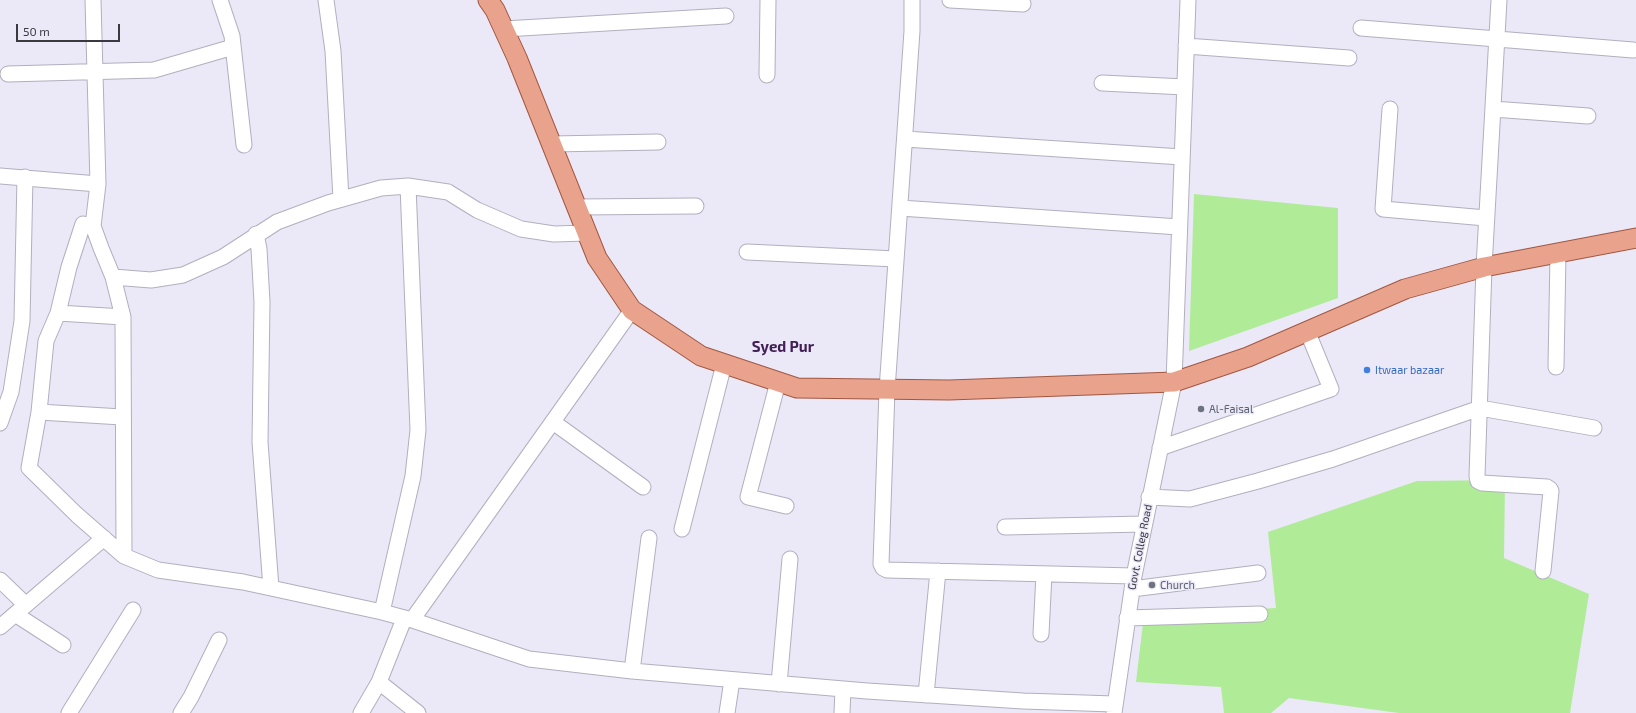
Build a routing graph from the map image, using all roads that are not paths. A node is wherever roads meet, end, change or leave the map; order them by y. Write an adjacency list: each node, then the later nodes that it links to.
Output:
1 (93, 0): 19 (street)
2 (220, 0): 16 (street)
3 (326, 0): 36 (street)
4 (488, 0): 13 (main road)
5 (768, 0): 21 (street)
6 (912, 0): 27 (street)
7 (950, 0): 10 (street)
8 (1188, 0): 15 (street, Govt. Colleg Road)
9 (1499, 0): 14 (street)
10 (1022, 4)
11 (726, 16): 13 (street)
12 (1361, 28): 14 (street)
13 (504, 29): 29 (main road)
14 (1497, 40): 17 (street); 24 (street)
15 (1186, 46): 18 (street); 23 (street, Govt. Colleg Road)
16 (233, 47): 19 (street); 30 (street)
17 (1633, 50)
18 (1349, 58)
19 (95, 72): 20 (street); 34 (street)
20 (8, 74)
21 (767, 76)
22 (1102, 83): 23 (street)
23 (1184, 88): 31 (street, Govt. Colleg Road)
24 (1493, 109): 26 (street); 40 (street)
25 (1390, 110): 40 (street)
26 (1588, 116)
27 (905, 139): 31 (street); 39 (street)
28 (658, 142): 29 (street)
29 (552, 144): 38 (main road)
30 (244, 145)
31 (1182, 157): 42 (street, Govt. Colleg Road)
32 (0, 176): 33 (street)
33 (25, 178): 34 (street); 64 (street)
34 (98, 184): 41 (street)
35 (408, 186): 36 (street); 43 (street); 86 (street)
36 (341, 200): 44 (street)
37 (696, 206): 38 (street)
38 (577, 207): 43 (main road)
39 (900, 208): 42 (street); 48 (street)
40 (1486, 218): 49 (street)
41 (93, 226): 50 (street); 52 (street)
42 (1180, 226): 58 (street, Govt. Colleg Road)
43 (587, 233): 51 (main road)
44 (256, 234): 50 (street); 83 (street)
45 (1636, 238): 47 (main road)
46 (747, 252): 48 (street)
47 (1558, 253): 49 (main road); 56 (street)
48 (896, 259): 59 (street)
49 (1484, 267): 54 (main road); 60 (street)
50 (113, 276): 53 (street)
51 (632, 310): 55 (main road); 63 (street)
52 (58, 313): 53 (street); 61 (street)
53 (123, 318): 62 (street)
54 (1308, 332): 58 (main road); 66 (street)
55 (724, 364): 57 (main road); 72 (street)
56 (1556, 367)
57 (778, 382): 59 (main road); 69 (street)
58 (1174, 382): 59 (main road); 66 (street, Govt. Colleg Road)
59 (887, 390): 77 (street)
60 (1480, 408): 65 (street); 68 (street); 78 (street)
61 (39, 412): 62 (street); 73 (street)
62 (122, 417): 75 (street)
63 (553, 422): 67 (street); 89 (street)
64 (0, 423)
65 (1594, 428)
66 (1160, 448): 68 (street, Govt. Colleg Road)
67 (643, 487)
68 (1149, 497): 70 (street, Govt. Colleg Road)
69 (786, 506)
70 (1144, 524): 71 (street); 82 (street, Govt. Colleg Road)
71 (1005, 527)
72 (682, 528)
73 (104, 538): 75 (street); 84 (street)
74 (649, 538): 94 (street)
75 (124, 556): 83 (street)
76 (790, 559): 97 (street)
77 (938, 571): 80 (street); 99 (street)
78 (1543, 571)
79 (1258, 573): 82 (street)
80 (1044, 574): 82 (street); 91 (street)
81 (0, 580): 84 (street)
82 (1133, 582): 88 (street, Govt. Colleg Road)
83 (271, 588): 86 (street)
84 (20, 609): 90 (street); 93 (street)
85 (133, 610): 101 (street)
86 (382, 612): 89 (street)
87 (1260, 614): 88 (street)
88 (1127, 618): 100 (street, Govt. Colleg Road)
89 (408, 619): 94 (street); 96 (street)
90 (0, 627)
91 (1041, 634)
92 (219, 640): 102 (street)
93 (63, 645)
94 (632, 671): 95 (street)
95 (732, 680): 97 (street); 105 (street)
96 (379, 682): 103 (street); 104 (street)
97 (779, 684): 98 (street)
98 (843, 689): 99 (street); 106 (street)
99 (926, 695): 100 (street)
100 (1114, 708)
101 (69, 713)
102 (181, 713)
103 (361, 713)
104 (418, 713)
105 (727, 713)
106 (842, 713)

